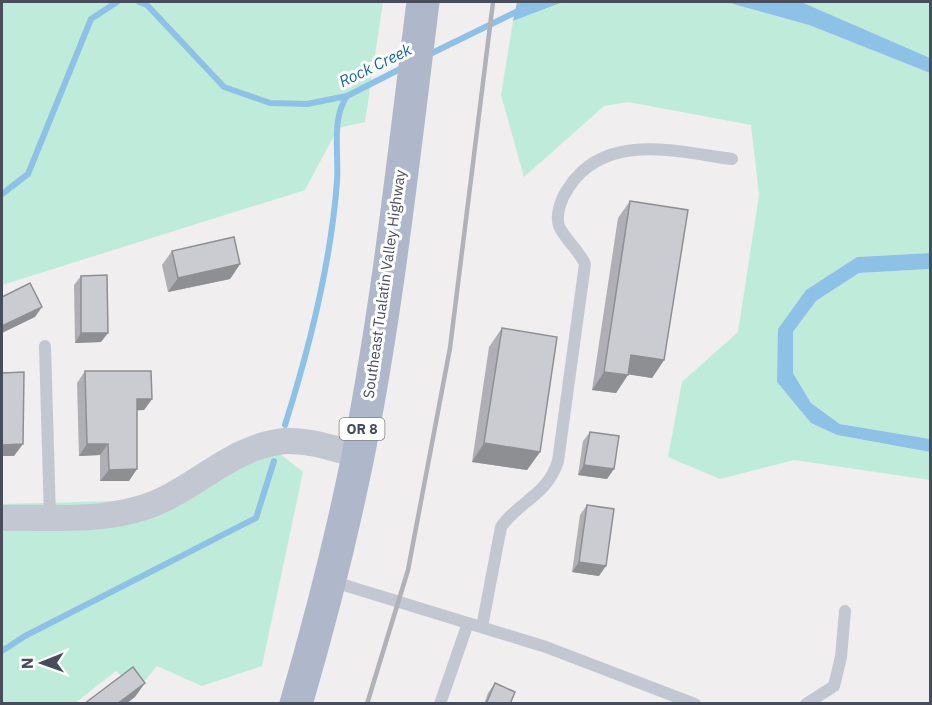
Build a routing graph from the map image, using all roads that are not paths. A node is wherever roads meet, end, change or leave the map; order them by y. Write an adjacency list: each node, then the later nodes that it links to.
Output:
1 (423, 2): 4 (main road, Southeast Tualatin Valley Highway / OR 8)
2 (732, 159): 10 (lane)
3 (45, 346): 5 (lane)
4 (358, 454): 5 (street); 7 (main road, Southeast Tualatin Valley Highway / OR 8)
5 (50, 517): 6 (street)
6 (2, 518)
7 (330, 581): 9 (lane); 11 (main road, Southeast Tualatin Valley Highway / OR 8)
8 (845, 611): 14 (lane)
9 (468, 623): 10 (lane); 12 (lane)
10 (482, 627): 13 (lane)
11 (296, 704)
12 (440, 704)
13 (695, 704)
14 (806, 704)

